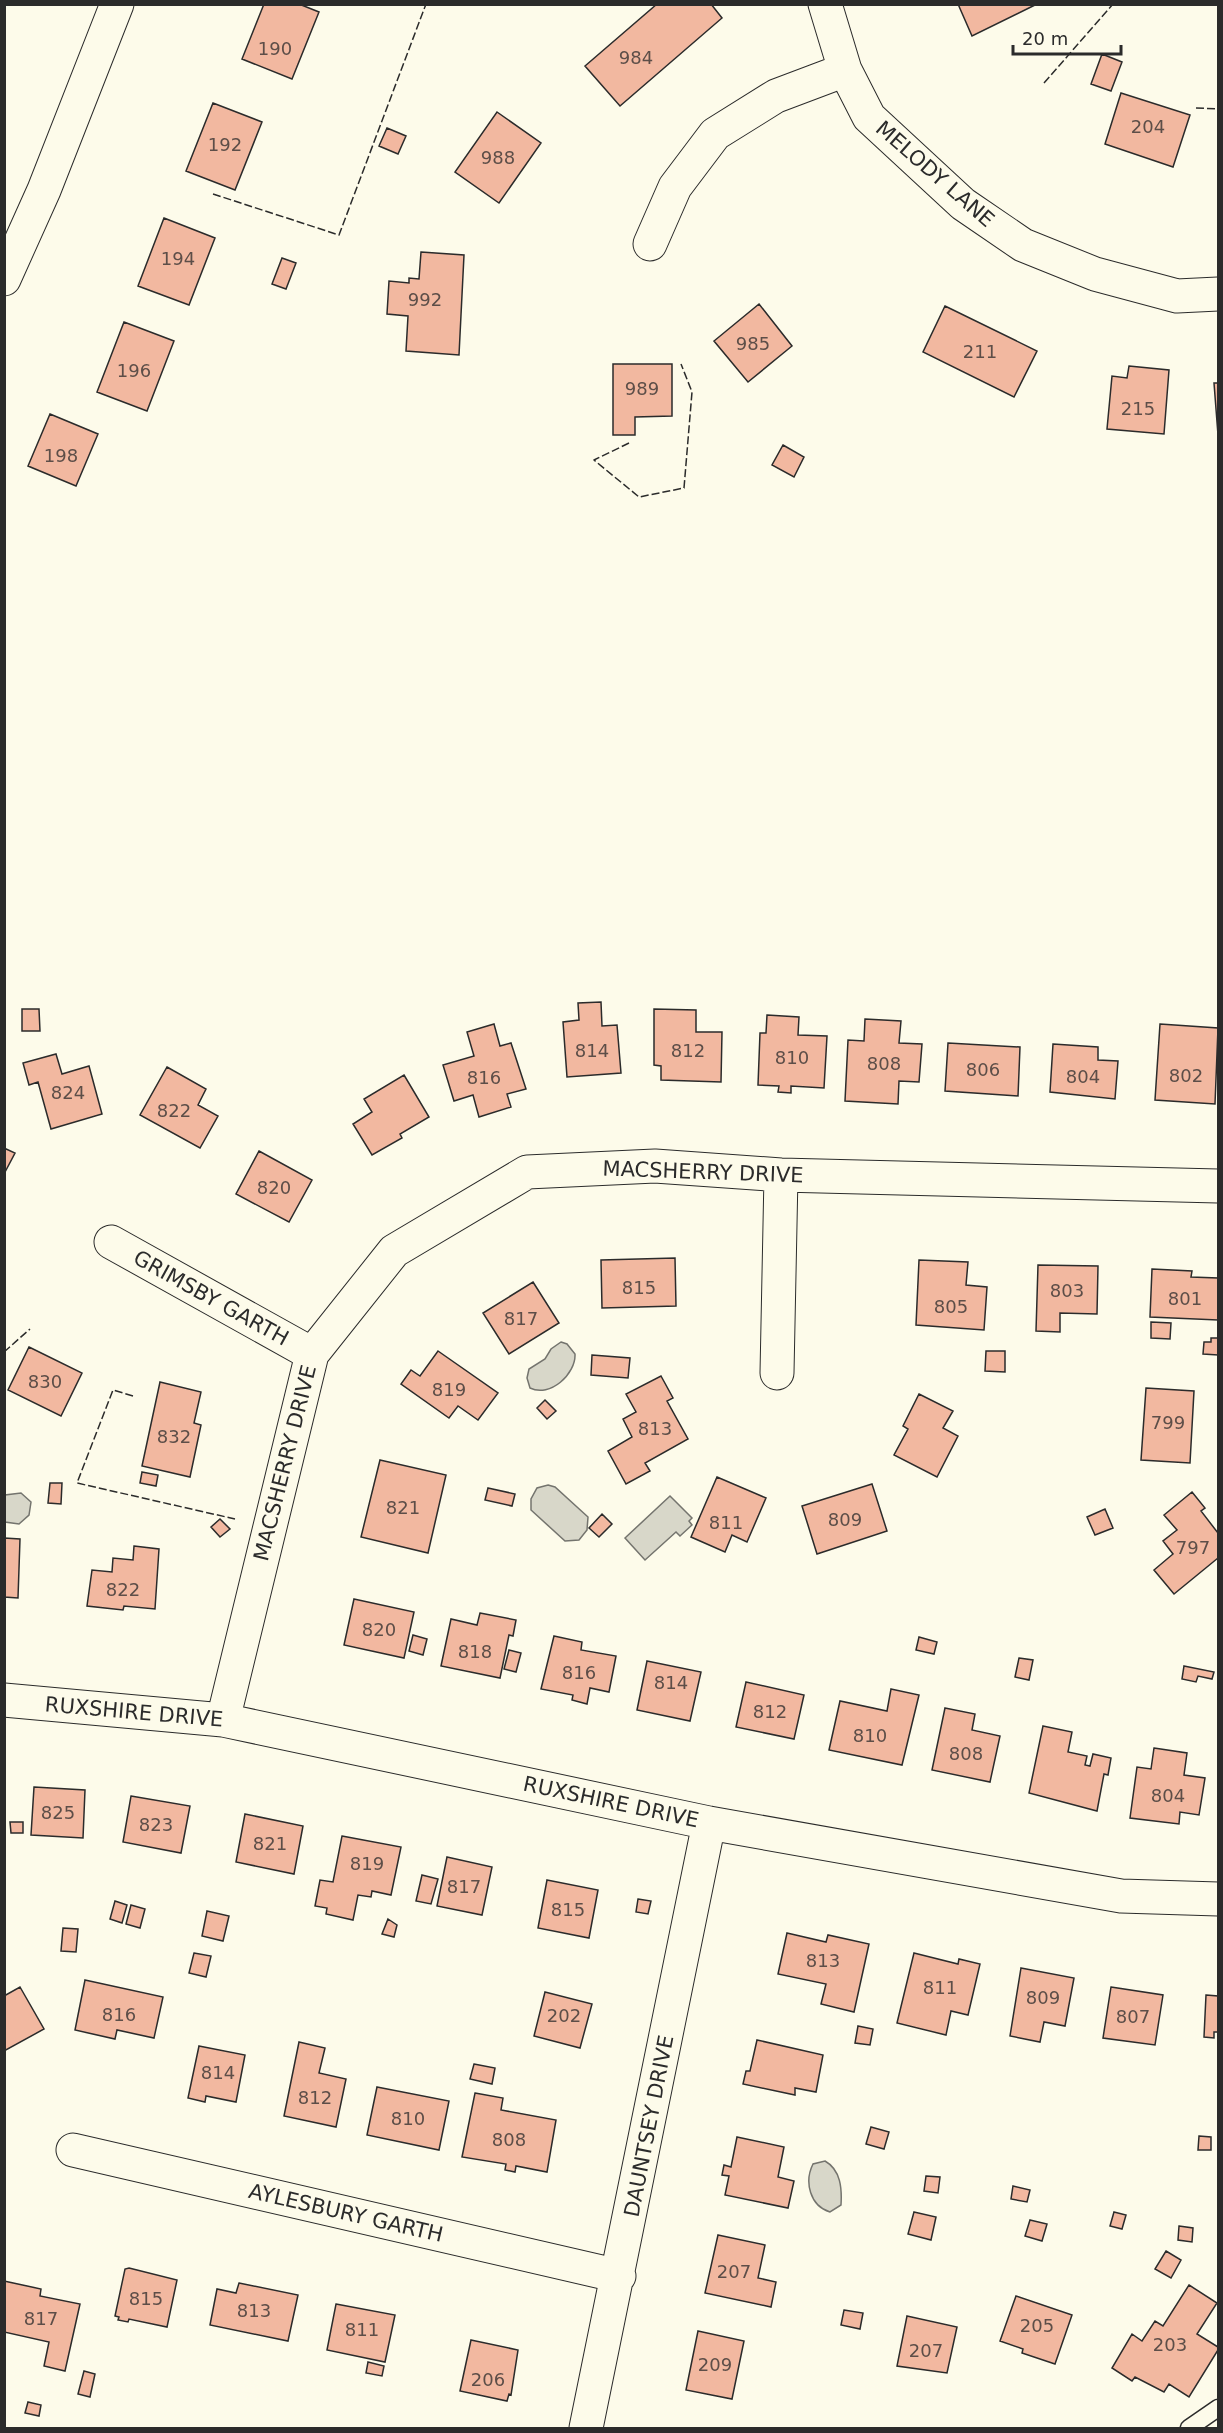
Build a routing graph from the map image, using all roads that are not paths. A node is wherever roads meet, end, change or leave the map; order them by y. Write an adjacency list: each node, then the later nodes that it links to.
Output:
1 (117, 4): 5 (street)
2 (825, 4): 3 (street, MELODY LANE)
3 (844, 70): 4 (street); 6 (street, MELODY LANE)
4 (650, 244)
5 (4, 279)
6 (1218, 294)
7 (781, 1175): 8 (street, MACSHERRY DRIVE); 10 (street, MACSHERRY DRIVE); 11 (street)
8 (1218, 1186)
9 (111, 1242): 10 (street, GRIMSBY GARTH)
10 (312, 1354): 13 (street, MACSHERRY DRIVE)
11 (777, 1372)
12 (4, 1701): 13 (street, RUXSHIRE DRIVE)
13 (223, 1720): 14 (street, RUXSHIRE DRIVE)
14 (709, 1822): 15 (street, RUXSHIRE DRIVE); 17 (street, DAUNTSEY DRIVE)
15 (1218, 1899)
16 (73, 2150): 17 (street, AYLESBURY GARTH)
17 (619, 2276): 19 (street, DAUNTSEY DRIVE)
18 (1218, 2408): 20 (lane)
19 (586, 2428)
20 (1189, 2428)

